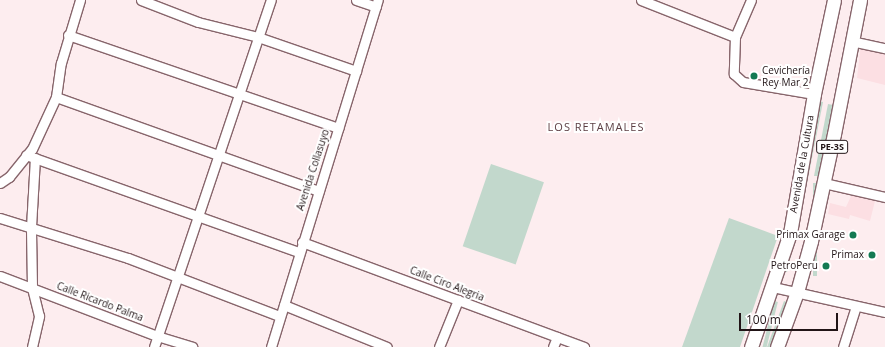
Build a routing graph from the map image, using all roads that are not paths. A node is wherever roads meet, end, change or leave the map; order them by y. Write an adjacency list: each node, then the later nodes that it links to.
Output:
1 (80, 0): 10 (street)
2 (141, 0): 11 (street)
3 (271, 0): 11 (street)
4 (356, 0): 9 (street)
5 (641, 0): 12 (street)
6 (751, 0): 12 (street)
7 (834, 0): 17 (highway, Avenida de la Cultura / PE-3S)
8 (860, 0): 13 (highway, PE-3S)
9 (377, 3): 15 (street, Avenida Collasuyo)
10 (68, 36): 16 (street); 18 (street)
11 (258, 37): 15 (street); 16 (street)
12 (735, 37): 17 (street)
13 (851, 41): 14 (street); 23 (highway, PE-3S)
14 (885, 48)
15 (356, 71): 19 (street, Avenida Collasuyo)
16 (238, 93): 19 (street); 20 (street)
17 (814, 94): 34 (highway, Avenida de la Cultura / PE-3S)
18 (56, 97): 20 (street); 21 (street)
19 (338, 128): 24 (street, Avenida Collasuyo)
20 (220, 154): 24 (street); 26 (street)
21 (30, 157): 22 (street); 26 (street); 28 (street)
22 (0, 183)
23 (824, 183): 25 (street); 35 (highway, PE-3S)
24 (318, 191): 29 (street, Avenida Collasuyo)
25 (885, 197)
26 (198, 215): 30 (street); 32 (street)
27 (0, 218): 28 (street)
28 (31, 227): 32 (street); 33 (street)
29 (302, 242): 30 (street, Avenida Collasuyo); 36 (street, Calle Ciro Alegria)
30 (299, 252): 37 (street, Avenida Collasuyo)
31 (0, 276): 33 (street, Calle Ricardo Palma)
32 (178, 277): 40 (street); 41 (street)
33 (32, 287): 41 (street, Calle Ricardo Palma); 43 (street)
34 (773, 287): 35 (street); 51 (highway, Avenida de la Cultura / PE-3S)
35 (798, 292): 38 (street); 52 (highway, PE-3S)
36 (458, 300): 42 (street, Calle Ciro Alegria); 48 (street)
37 (284, 305): 40 (street, Avenida Collasuyo); 47 (street)
38 (856, 306): 39 (street); 53 (street)
39 (885, 312)
40 (279, 316): 46 (street, Avenida Collasuyo)
41 (157, 336): 44 (street); 45 (street, Calle Ricardo Palma)
42 (557, 337): 49 (street); 50 (street, Calle Ciro Alegria)
43 (32, 347)
44 (154, 347)
45 (192, 347)
46 (271, 347)
47 (387, 347)
48 (439, 347)
49 (553, 347)
50 (584, 347)
51 (751, 347)
52 (776, 347)
53 (843, 347)

